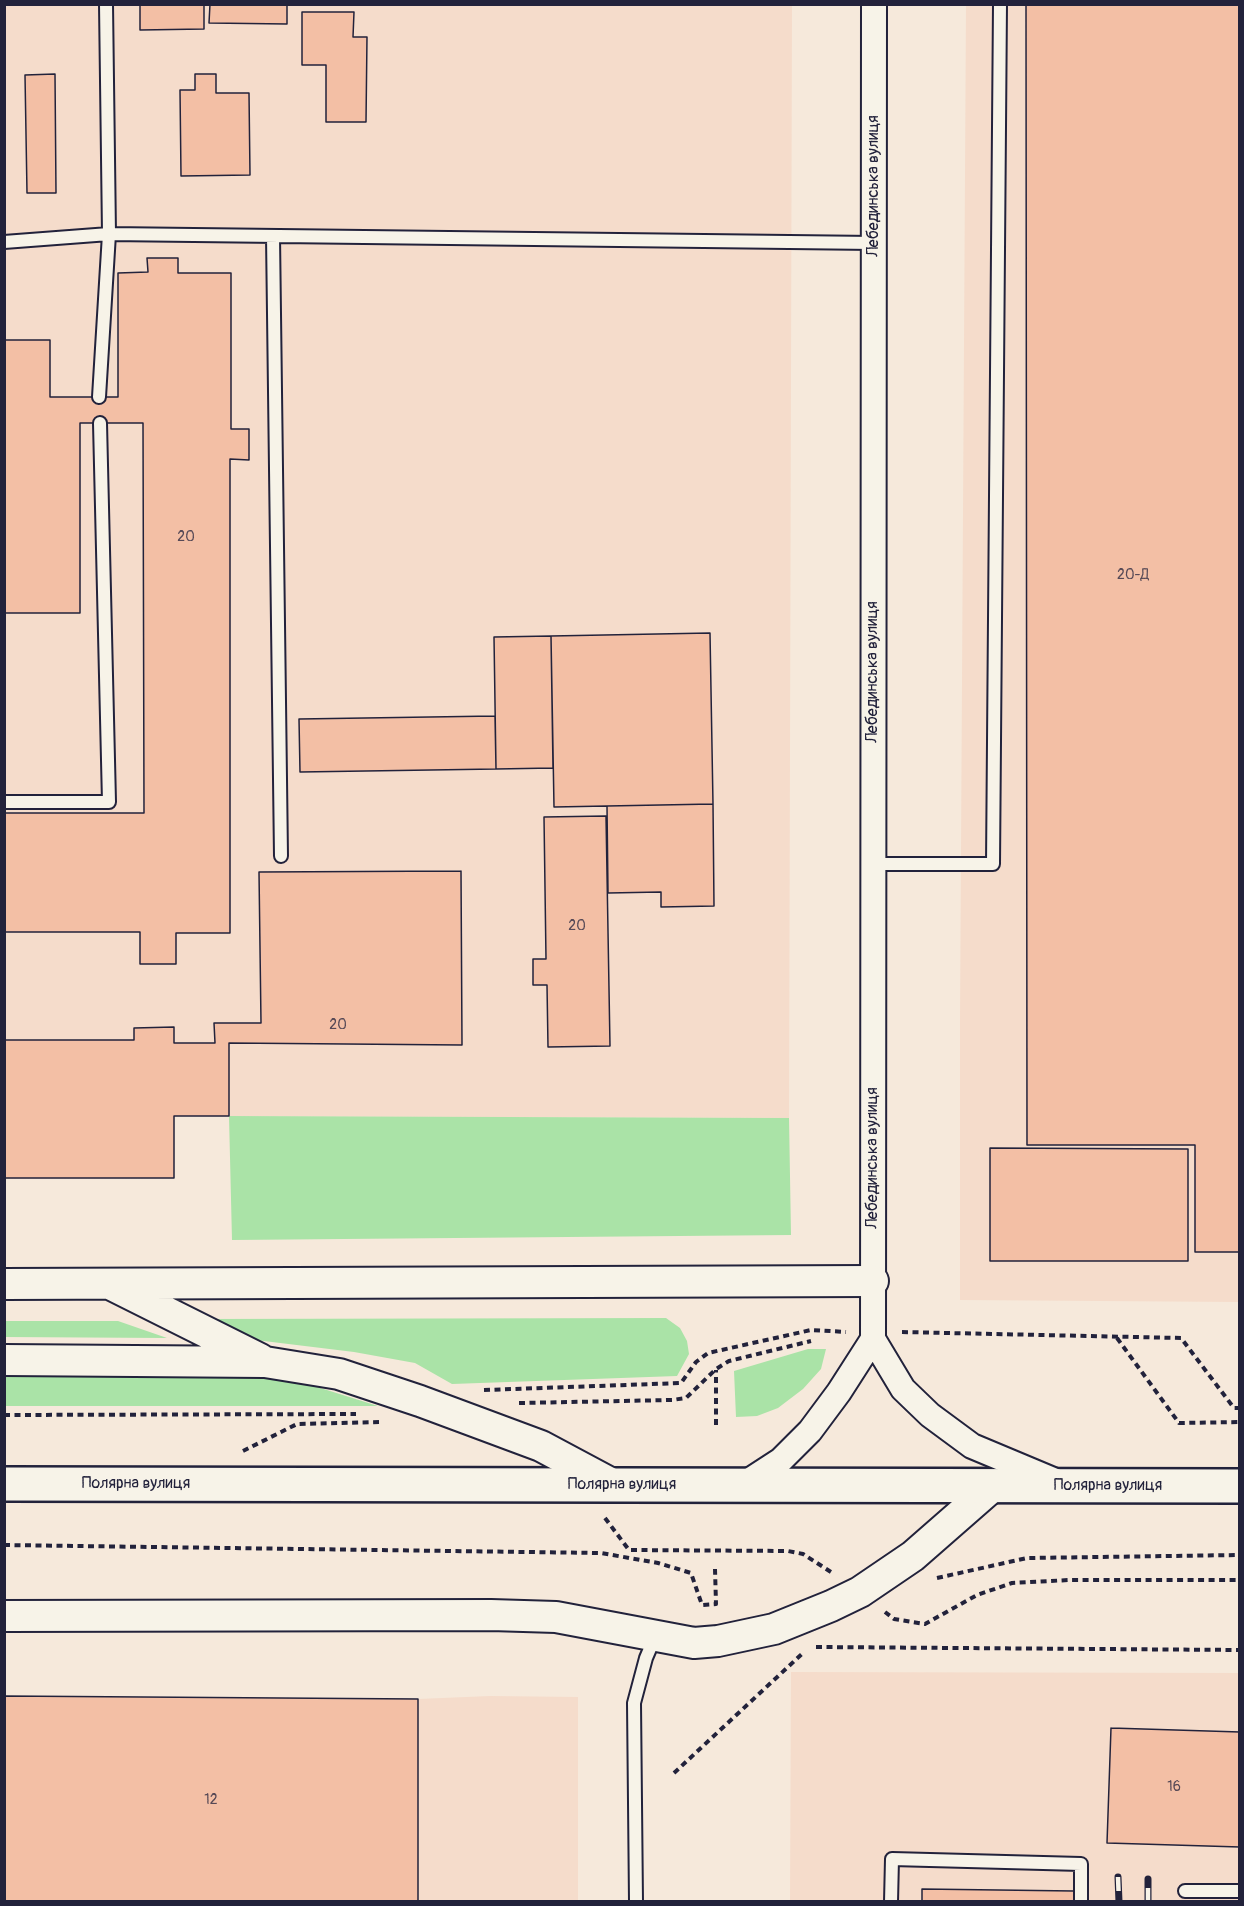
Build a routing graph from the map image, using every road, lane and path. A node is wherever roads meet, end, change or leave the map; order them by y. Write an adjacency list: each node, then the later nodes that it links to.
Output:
1 (106, 4): 4 (lane)
2 (874, 4): 7 (street, Лебединська вулиця)
3 (1000, 4): 12 (lane)
4 (109, 234): 5 (lane); 6 (lane); 8 (lane)
5 (273, 236): 7 (lane); 11 (lane)
6 (4, 242)
7 (874, 243): 12 (street, Лебединська вулиця)
8 (99, 397)
9 (100, 423): 10 (lane)
10 (4, 802)
11 (281, 856)
12 (873, 864): 13 (street, Лебединська вулиця)
13 (873, 1281): 14 (street); 16 (street, Лебединська вулиця)
14 (108, 1283): 15 (street); 20 (street)
15 (4, 1284)
16 (873, 1336): 17 (path); 24 (path); 33 (street); 35 (street)
17 (1117, 1337): 23 (path); 28 (path)
18 (811, 1341): 21 (path)
19 (4, 1360): 20 (street)
20 (265, 1362): 24 (street)
21 (716, 1369): 22 (path); 29 (path)
22 (517, 1404)
23 (1239, 1408)
24 (442, 1409): 32 (street)
25 (4, 1414): 26 (path)
26 (360, 1414)
27 (388, 1421): 30 (path)
28 (1239, 1422)
29 (716, 1425)
30 (236, 1454)
31 (4, 1484): 32 (main road, Полярна вулиця)
32 (614, 1485): 33 (main road, Полярна вулиця)
33 (741, 1486): 34 (main road, Полярна вулиця)
34 (993, 1486): 35 (main road, Полярна вулиця); 44 (street)
35 (1066, 1486): 36 (main road, Полярна вулиця)
36 (1239, 1486)
37 (4, 1545): 39 (path)
38 (1239, 1555): 40 (path)
39 (715, 1569)
40 (928, 1583)
41 (890, 1604): 42 (path)
42 (880, 1609)
43 (4, 1616): 44 (street)
44 (655, 1637): 51 (lane)
45 (820, 1641): 46 (path)
46 (809, 1647): 47 (path); 48 (path)
47 (1239, 1650)
48 (674, 1773)
49 (1185, 1891): 50 (lane)
50 (1239, 1891)
51 (636, 1902)
52 (891, 1902): 53 (lane)
53 (1082, 1902)

